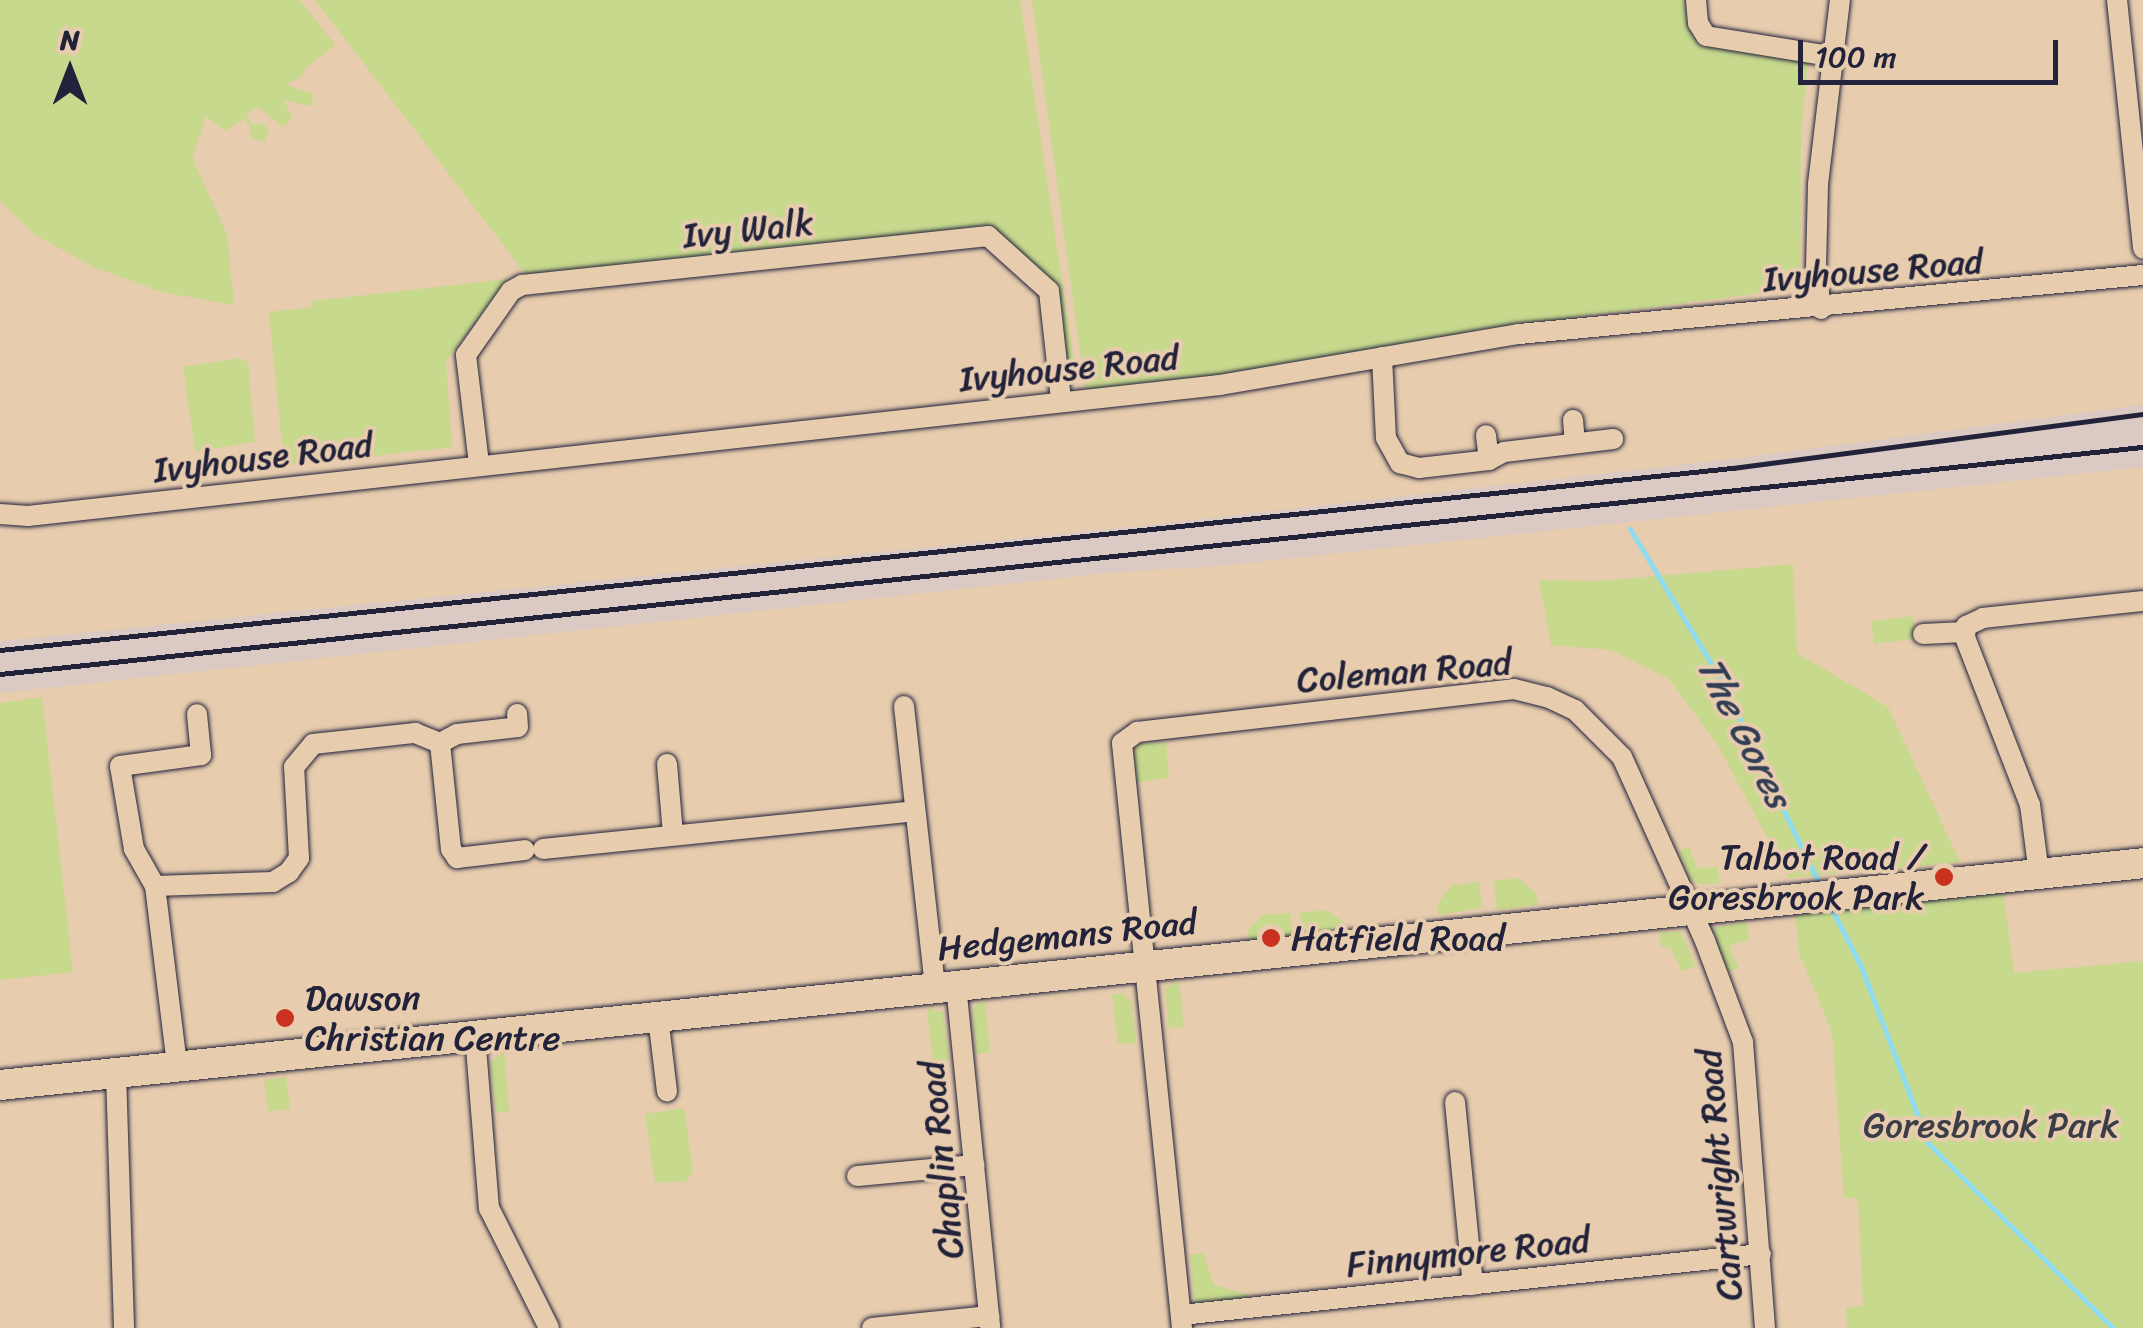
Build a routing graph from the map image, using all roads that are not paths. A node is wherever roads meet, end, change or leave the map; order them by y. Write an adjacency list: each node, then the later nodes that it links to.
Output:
1 (1696, 0): 4 (street)
2 (1840, 0): 4 (street)
3 (2117, 0): 5 (street)
4 (1830, 56): 8 (street)
5 (2136, 113): 6 (street)
6 (2143, 249)
7 (2143, 275): 8 (street, Ivyhouse Road)
8 (1821, 309): 9 (street, Ivyhouse Road)
9 (1382, 357): 10 (street, Ivyhouse Road); 15 (street)
10 (1062, 400): 16 (street, Ivyhouse Road); 16 (street, Ivy Walk)
11 (1573, 420): 14 (street)
12 (1486, 435): 15 (street)
13 (1612, 439): 14 (street)
14 (1576, 443): 15 (street)
15 (1489, 460)
16 (478, 464): 17 (street, Ivyhouse Road)
17 (0, 514)
18 (2143, 601): 19 (street)
19 (1965, 632): 20 (street); 29 (street)
20 (1924, 634)
21 (904, 706): 26 (street, Chaplin Road)
22 (198, 714): 30 (street)
23 (517, 714): 24 (street)
24 (440, 743): 27 (street); 30 (street)
25 (667, 764): 27 (street)
26 (914, 811): 27 (street); 33 (street, Chaplin Road)
27 (673, 834)
28 (2143, 863): 29 (street, Hedgemans Road)
29 (2040, 874): 31 (street, Hedgemans Road)
30 (155, 886): 36 (street)
31 (1688, 907): 32 (street, Hedgemans Road); 32 (street, Coleman Road); 43 (street, Cartwright Road)
32 (1142, 965): 33 (street, Hedgemans Road); 45 (street)
33 (945, 986): 34 (street, Hedgemans Road); 41 (street, Chaplin Road)
34 (658, 1017): 35 (street, Hedgemans Road); 39 (street)
35 (475, 1035): 36 (street, Hedgemans Road); 48 (street)
36 (177, 1066): 37 (street, Hedgemans Road)
37 (116, 1072): 38 (street, Hedgemans Road); 47 (street)
38 (0, 1085)
39 (667, 1090)
40 (1455, 1102): 44 (street)
41 (974, 1165): 42 (street); 46 (street, Chaplin Road)
42 (857, 1176)
43 (1761, 1254): 44 (street, Finnymore Road); 50 (street, Cartwright Road)
44 (1473, 1285): 45 (street, Finnymore Road)
45 (1182, 1321)
46 (990, 1322): 49 (street)
47 (124, 1328)
48 (549, 1328)
49 (872, 1328)
50 (1766, 1328)

